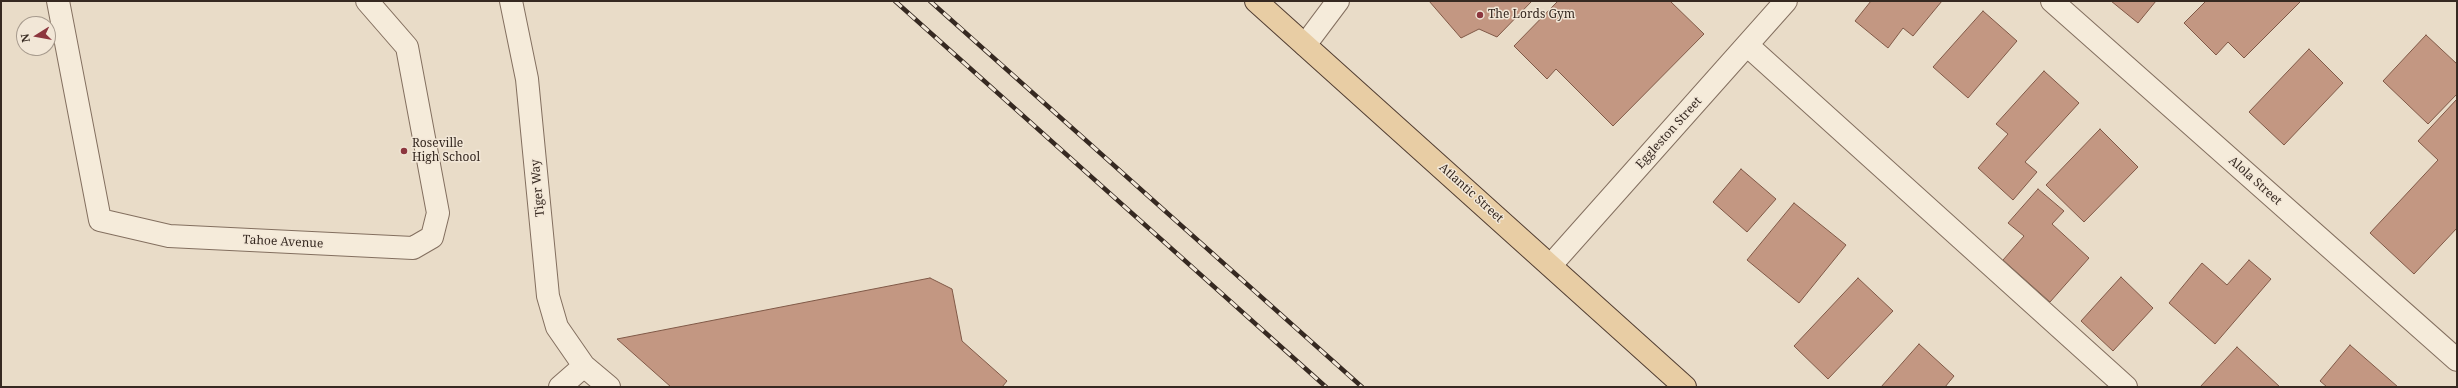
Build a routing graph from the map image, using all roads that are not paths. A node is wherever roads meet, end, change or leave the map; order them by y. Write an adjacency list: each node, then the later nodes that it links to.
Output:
1 (58, 1): 2 (street, Tahoe Avenue)
2 (367, 1)
3 (511, 1): 12 (street, Tiger Way)
4 (1256, 1): 8 (main road, Atlantic Street)
5 (1338, 1): 8 (street)
6 (1786, 1): 9 (street, Eggleston Street)
7 (2052, 1): 11 (street, Alola Street)
8 (1305, 45): 10 (main road, Atlantic Street)
9 (1747, 45): 10 (street, Eggleston Street); 16 (street)
10 (1551, 265): 15 (main road, Atlantic Street)
11 (2457, 360)
12 (584, 366): 13 (street); 14 (street)
13 (560, 387)
14 (609, 387)
15 (1685, 387)
16 (2126, 387)

